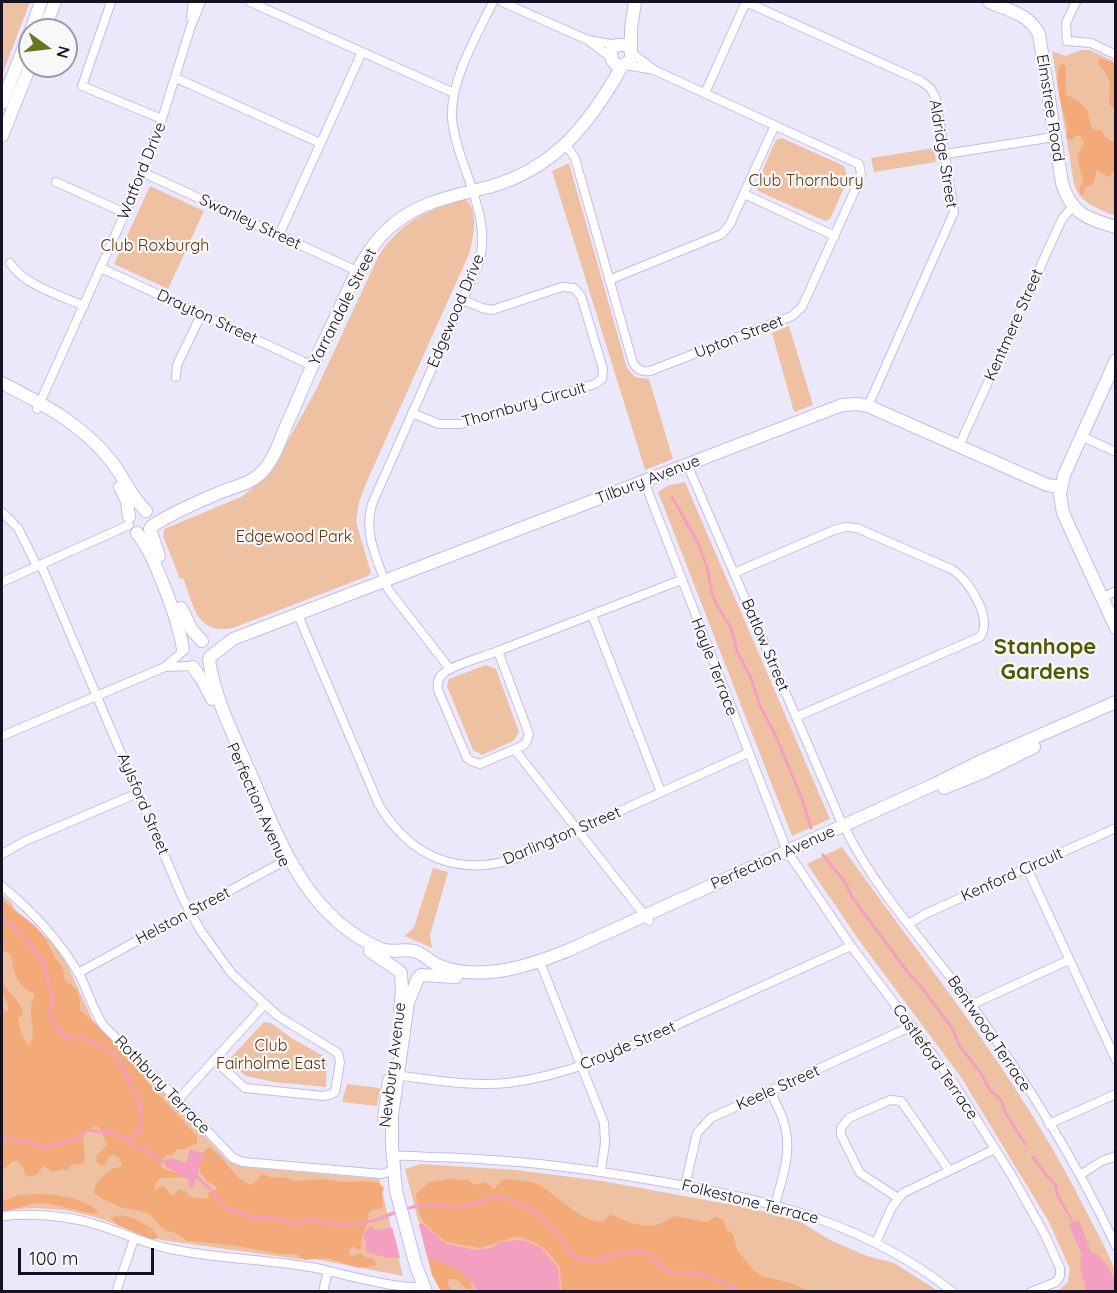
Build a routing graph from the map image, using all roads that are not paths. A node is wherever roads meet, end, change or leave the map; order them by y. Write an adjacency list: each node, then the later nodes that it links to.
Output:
1 (42, 2): 13 (street)
2 (55, 2): 14 (street)
3 (111, 2): 27 (street)
4 (193, 2): 15 (street, Watford Drive)
5 (201, 2): 15 (street, Watford Drive)
6 (250, 2): 18 (street)
7 (493, 2): 24 (street, Edgewood Drive)
8 (502, 2): 16 (street)
9 (746, 2): 25 (street); 33 (street, Aldridge Street)
10 (989, 2): 30 (street, Elmstree Road)
11 (1076, 2): 19 (street)
12 (634, 7): 17 (street, Yarrandale Street); 20 (street, Yarrandale Street)
13 (35, 18)
14 (49, 18)
15 (191, 26): 23 (street, Watford Drive)
16 (588, 40): 17 (street); 20 (street, Upton Street)
17 (618, 44): 20 (street)
18 (362, 52): 24 (street); 31 (street)
19 (1116, 55)
20 (622, 58): 25 (street, Upton Street); 32 (street, Yarrandale Street)
21 (18, 62): 26 (street)
22 (25, 78): 29 (street)
23 (176, 78): 27 (street, Watford Drive); 31 (street)
24 (454, 93): 36 (street, Edgewood Drive)
25 (705, 93): 28 (street, Upton Street)
26 (2, 103)
27 (162, 119): 34 (street, Watford Drive)
28 (775, 125): 37 (street); 43 (street, Upton Street)
29 (2, 136)
30 (1054, 137): 33 (street); 38 (street, Elmstree Road)
31 (320, 143): 42 (street)
32 (566, 145): 36 (street, Yarrandale Street); 48 (street, Upton Street)
33 (946, 154): 58 (street, Aldridge Street)
34 (142, 172): 39 (street, Watford Drive); 42 (street, Swanley Street)
35 (56, 182): 39 (street)
36 (472, 191): 47 (street, Yarrandale Street); 49 (street, Edgewood Drive)
37 (744, 194): 43 (street); 48 (street)
38 (1073, 206): 40 (street); 61 (street, Kentmere Street)
39 (125, 213): 46 (street, Watford Drive)
40 (1101, 224): 41 (street); 44 (street)
41 (1116, 227)
42 (279, 235): 47 (street, Swanley Street)
43 (835, 236): 48 (street, Upton Street)
44 (1116, 236)
45 (10, 263): 50 (street)
46 (101, 268): 50 (street, Watford Drive); 51 (street, Drayton Street)
47 (357, 271): 53 (street, Yarrandale Street)
48 (609, 280)
49 (463, 300): 59 (street, Edgewood Drive); 59 (street, Thornbury Circuit)
50 (84, 306): 57 (street, Watford Drive)
51 (201, 315): 53 (street, Drayton Street); 54 (street)
52 (1116, 360): 60 (street)
53 (313, 366): 68 (street, Yarrandale Street)
54 (176, 377)
55 (2, 382): 57 (street)
56 (2, 391): 57 (street)
57 (38, 406): 67 (street); 69 (street)
58 (868, 406): 61 (street, Tilbury Avenue); 63 (street, Tilbury Avenue)
59 (412, 413): 74 (street, Edgewood Drive)
60 (1081, 436): 62 (street); 65 (street)
61 (959, 446): 65 (street, Tilbury Avenue)
62 (1116, 452)
63 (687, 464): 64 (street, Tilbury Avenue); 72 (street, Batlow Street)
64 (644, 481): 73 (street, Hayle Terrace); 74 (street, Tilbury Avenue)
65 (1061, 488): 77 (street)
66 (2, 512): 71 (street, Aylsford Street)
67 (148, 512): 68 (street, Yarrandale Street); 69 (street); 70 (street)
68 (171, 513): 70 (street, Yarrandale Street)
69 (132, 525): 70 (street); 71 (street); 83 (street)
70 (151, 527): 82 (street)
71 (39, 565): 75 (street); 89 (street, Aylsford Street)
72 (734, 573): 92 (street, Batlow Street); 92 (street)
73 (681, 580): 79 (street); 95 (street, Hayle Terrace)
74 (385, 581): 78 (street, Tilbury Avenue); 88 (street, Edgewood Drive)
75 (2, 582)
76 (1116, 591): 77 (street)
77 (1102, 598): 80 (street)
78 (298, 615): 81 (street, Tilbury Avenue); 100 (street, Darlington Street)
79 (592, 615): 84 (street); 96 (street)
80 (1116, 628)
81 (233, 639): 82 (street, Tilbury Avenue); 85 (street, Tilbury Avenue)
82 (204, 642): 83 (street); 85 (street)
83 (183, 650): 86 (street); 87 (street)
84 (498, 651): 88 (street); 94 (street)
85 (210, 658): 86 (street); 103 (street, Perfection Avenue)
86 (191, 667): 87 (street); 103 (street, Perfection Avenue)
87 (165, 668): 89 (street)
88 (450, 669): 94 (street)
89 (97, 696): 93 (street); 97 (street, Aylsford Street)
90 (1116, 702): 99 (street, Perfection Avenue)
91 (1116, 711): 99 (street, Perfection Avenue)
92 (796, 717): 99 (street, Batlow Street)
93 (2, 736)
94 (515, 750): 100 (street)
95 (748, 753): 96 (street, Darlington Street); 102 (street, Hayle Terrace)
96 (661, 792): 100 (street, Darlington Street)
97 (138, 793): 101 (street); 106 (street, Aylsford Street)
98 (1116, 828): 104 (street, Kenford Circuit)
99 (845, 829): 102 (street, Perfection Avenue); 108 (street, Bentwood Terrace)
100 (578, 830): 107 (street)
101 (2, 854)
102 (789, 854): 107 (street, Perfection Avenue); 109 (street, Castleford Terrace)
103 (285, 861): 106 (street, Helston Street); 110 (street, Perfection Avenue); 114 (street, Perfection Avenue)
104 (1027, 868): 108 (street, Kenford Circuit); 112 (street)
105 (2, 886): 115 (street, Rothbury Terrace)
106 (190, 912): 115 (street, Helston Street); 117 (street, Aylsford Street)
107 (647, 919): 113 (street, Perfection Avenue)
108 (909, 924): 118 (street, Bentwood Terrace)
109 (851, 946): 119 (street, Castleford Terrace); 122 (street, Croyde Street)
110 (407, 952): 111 (street); 114 (street)
111 (424, 957): 113 (street, Perfection Avenue); 116 (street)
112 (1070, 960): 118 (street); 121 (street)
113 (541, 965): 116 (street, Perfection Avenue); 122 (street)
114 (400, 972): 116 (street); 123 (street, Newbury Avenue)
115 (78, 974): 126 (street, Rothbury Terrace)
116 (419, 976): 123 (street, Newbury Avenue)
117 (264, 1005): 120 (street); 120 (street, Aylsford Street)
118 (971, 1005): 127 (street, Bentwood Terrace)
119 (912, 1026): 124 (street, Keele Street); 128 (street, Castleford Terrace)
120 (214, 1060): 126 (street)
121 (1116, 1060)
122 (582, 1066): 123 (street, Croyde Street); 132 (street)
123 (394, 1075): 129 (street, Newbury Avenue); 133 (street, Newbury Avenue)
124 (770, 1091): 135 (street, Keele Street); 138 (street)
125 (1116, 1094): 127 (street)
126 (178, 1100): 133 (street, Rothbury Terrace)
127 (1049, 1124): 134 (street, Bentwood Terrace)
128 (995, 1149): 131 (street); 148 (street, Castleford Terrace)
129 (393, 1156): 132 (street, Folkestone Terrace); 136 (street, Newbury Avenue)
130 (1116, 1156): 134 (street)
131 (949, 1170): 137 (street); 137 (street)
132 (601, 1171): 135 (street, Folkestone Terrace)
133 (388, 1172): 136 (street, Newbury Avenue)
134 (1080, 1175): 142 (street, Bentwood Terrace)
135 (685, 1186): 138 (street, Folkestone Terrace)
136 (396, 1191): 144 (street, Newbury Avenue)
137 (898, 1198): 141 (street)
138 (776, 1205): 141 (street, Folkestone Terrace)
139 (2, 1216): 140 (street)
140 (134, 1239): 143 (street); 145 (street)
141 (876, 1242): 147 (street, Folkestone Terrace)
142 (1116, 1246)
143 (328, 1271): 144 (street); 146 (street)
144 (425, 1289)
145 (116, 1292)
146 (323, 1292)
147 (953, 1292)
148 (1031, 1292)

